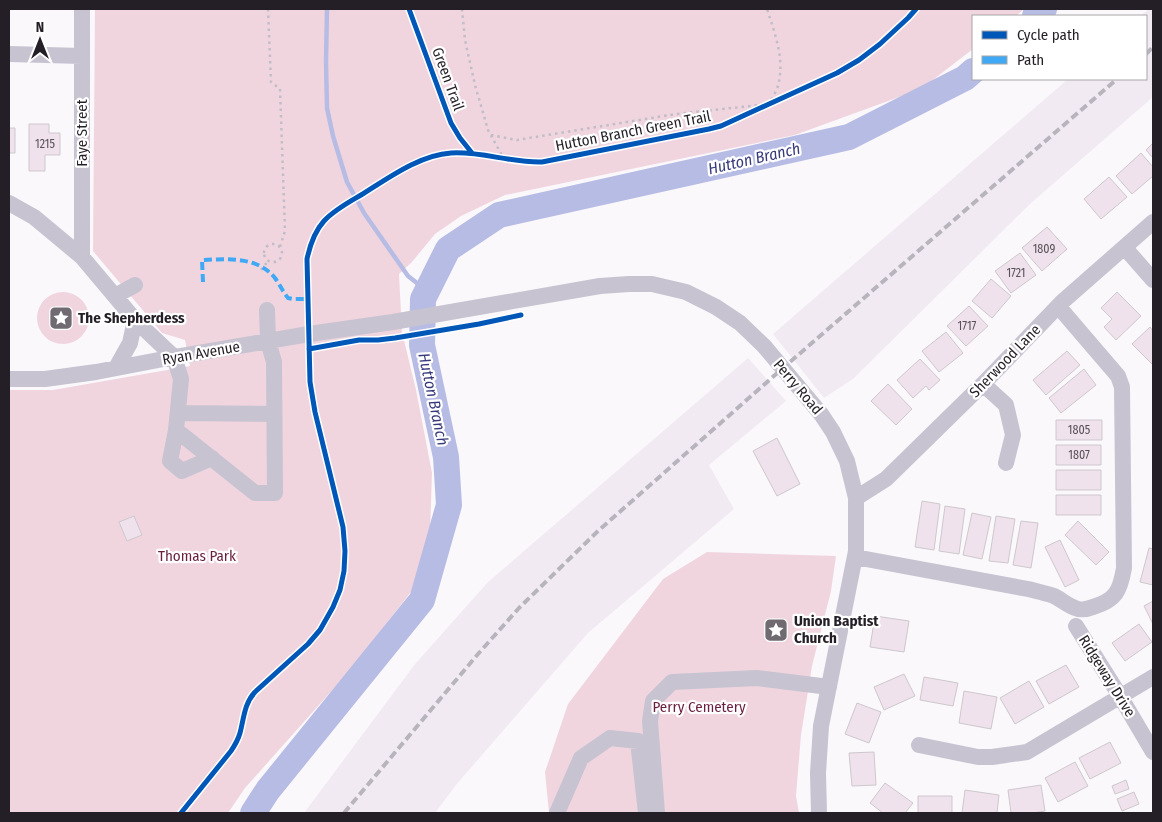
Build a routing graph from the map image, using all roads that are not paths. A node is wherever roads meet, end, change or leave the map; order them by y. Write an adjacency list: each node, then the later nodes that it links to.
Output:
1 (82, 9): 3 (street, Faye Street)
2 (9, 54): 3 (street)
3 (82, 56): 7 (street, Faye Street)
4 (9, 203): 7 (street)
5 (1153, 222): 6 (street, Sherwood Lane)
6 (1125, 248): 8 (street); 11 (street, Sherwood Lane)
7 (82, 257): 10 (street)
8 (1153, 280)
9 (135, 285): 10 (street)
10 (115, 296): 13 (street)
11 (1058, 306): 19 (street, Sherwood Lane); 26 (street)
12 (267, 310): 15 (street)
13 (135, 320): 16 (street); 17 (street)
14 (393, 322): 15 (street, Ryan Avenue); 25 (street, Perry Road)
15 (268, 341): 16 (street, Ryan Avenue); 21 (street)
16 (174, 357): 17 (street, Ryan Avenue); 20 (street)
17 (116, 368): 18 (street, Ryan Avenue)
18 (9, 380)
19 (983, 384): 24 (street); 25 (street, Sherwood Lane)
20 (178, 413): 21 (street); 22 (street)
21 (274, 414): 23 (street)
22 (176, 430): 23 (street); 23 (street)
23 (212, 458)
24 (1006, 463)
25 (856, 498): 26 (street, Perry Road)
26 (855, 557): 29 (street, Perry Road)
27 (1076, 626): 30 (street, Ridgeway Drive)
28 (1153, 677): 30 (street)
29 (829, 687): 35 (street); 36 (street, Perry Road)
30 (1120, 696): 31 (street); 32 (street, Ridgeway Drive)
31 (919, 745)
32 (1153, 752)
33 (557, 813): 34 (street)
34 (646, 813)
35 (657, 813)
36 (819, 813)

